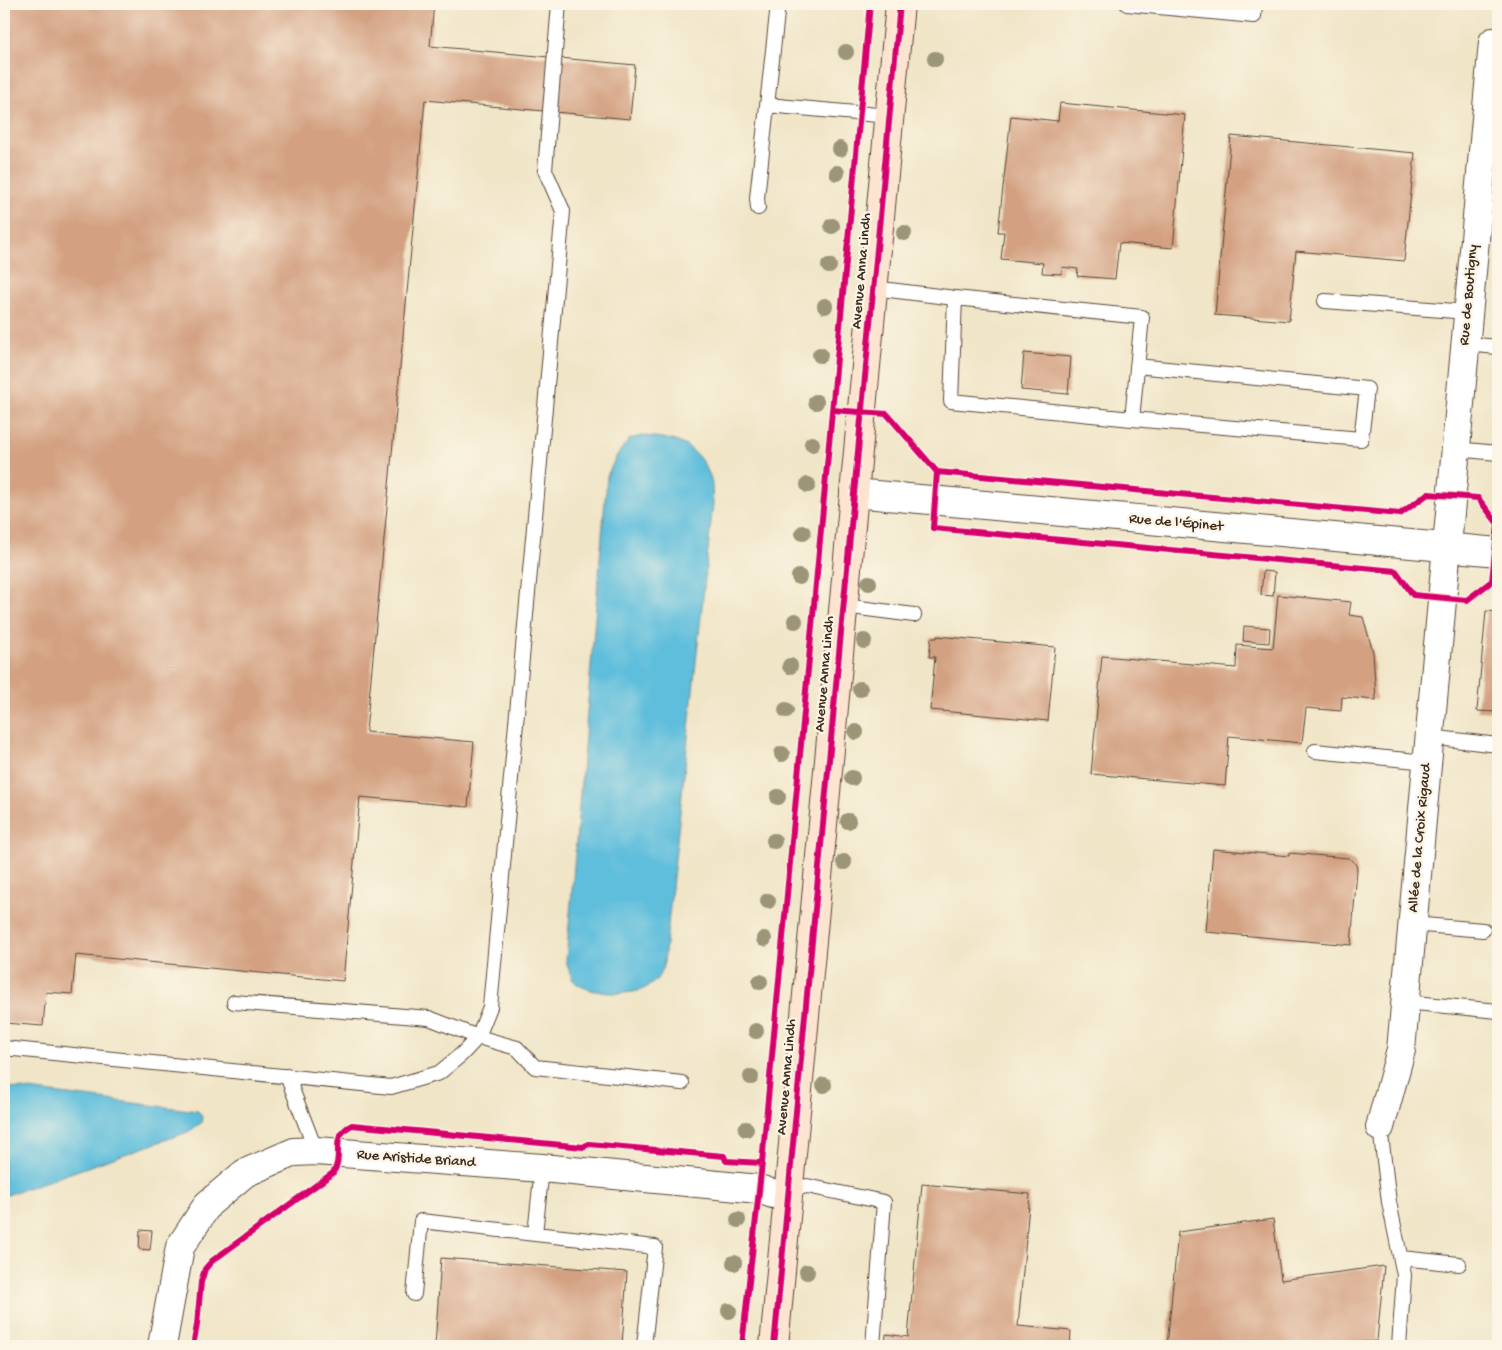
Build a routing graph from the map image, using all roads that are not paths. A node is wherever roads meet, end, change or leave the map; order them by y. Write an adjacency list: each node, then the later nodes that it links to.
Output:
1 (559, 4): 33 (lane)
2 (778, 4): 7 (lane)
3 (900, 4): 8 (main road, Avenue Anna Lindh)
4 (1127, 4): 5 (lane)
5 (1255, 4)
6 (1493, 42): 13 (street, Rue de Boutigny)
7 (767, 105): 8 (lane); 9 (lane)
8 (889, 116): 10 (main road, Avenue Anna Lindh)
9 (758, 208)
10 (873, 288): 11 (lane); 20 (main road, Avenue Anna Lindh)
11 (955, 298): 16 (lane); 17 (lane)
12 (1325, 301): 13 (lane)
13 (1468, 312): 14 (street, Rue de Boutigny)
14 (1465, 344): 15 (lane); 18 (street, Rue de Boutigny)
15 (1498, 347)
16 (1137, 366): 17 (lane); 17 (lane)
17 (1132, 419)
18 (1455, 449): 19 (lane); 21 (street, Rue de Boutigny)
19 (1498, 453)
20 (854, 493): 21 (street, Rue de l'Épinet); 23 (main road, Avenue Anna Lindh)
21 (1446, 547): 22 (street, Rue de l'Épinet); 26 (street, Allée de la Croix Rigaud)
22 (1498, 552)
23 (844, 606): 24 (lane); 40 (main road, Avenue Anna Lindh)
24 (914, 615)
25 (1498, 745): 26 (lane)
26 (1428, 750): 27 (lane); 28 (street, Allée de la Croix Rigaud)
27 (1315, 751)
28 (1412, 924): 29 (lane); 31 (street, Allée de la Croix Rigaud)
29 (1482, 930)
30 (234, 1002): 33 (lane)
31 (1405, 1002): 32 (lane); 37 (street, Allée de la Croix Rigaud)
32 (1498, 1011)
33 (478, 1037): 35 (lane); 36 (lane)
34 (4, 1048): 35 (lane)
35 (287, 1076): 38 (lane)
36 (682, 1083)
37 (1380, 1127): 42 (lane)
38 (316, 1151): 39 (street, Rue Aristide Briand); 45 (street, Rue Aristide Briand)
39 (542, 1168): 40 (street, Rue Aristide Briand); 41 (lane)
40 (790, 1190): 47 (main road, Avenue Anna Lindh); 48 (lane)
41 (535, 1234): 44 (lane); 46 (lane)
42 (1401, 1258): 43 (lane); 49 (lane)
43 (1459, 1264)
44 (414, 1294)
45 (162, 1346)
46 (644, 1346)
47 (774, 1346)
48 (873, 1346)
49 (1399, 1346)

